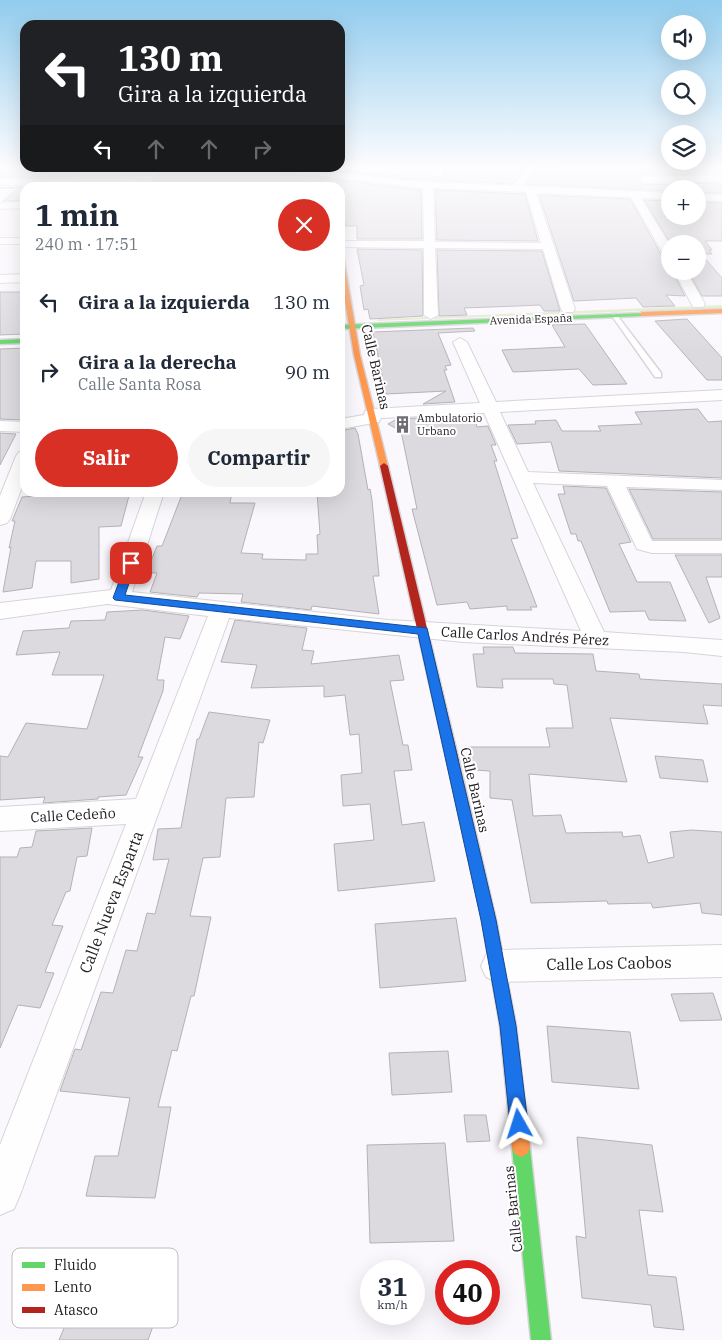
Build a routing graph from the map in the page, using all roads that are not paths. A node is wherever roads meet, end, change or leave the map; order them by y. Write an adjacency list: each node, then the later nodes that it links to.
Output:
1 (429, 229): 8 (street)
2 (542, 229): 9 (street)
3 (655, 229): 4 (street)
4 (661, 240)
5 (0, 241): 6 (street)
6 (20, 241)
7 (345, 244): 8 (street)
8 (430, 245): 9 (street); 17 (street)
9 (548, 246): 15 (street)
10 (20, 278): 11 (street)
11 (0, 279)
12 (685, 280): 14 (street)
13 (722, 303): 14 (street, Avenida España)
14 (698, 304): 15 (street, Avenida España)
15 (568, 309): 17 (street, Avenida España)
16 (722, 311): 18 (street, Avenida España)
17 (431, 315): 19 (street, Avenida España)
18 (614, 316): 19 (street, Avenida España); 25 (lane)
19 (347, 321): 28 (street, Calle Barinas)
20 (20, 332): 21 (street)
21 (0, 333)
22 (20, 341): 23 (street)
23 (0, 342)
24 (460, 342): 27 (street)
25 (658, 375)
26 (722, 395): 27 (street)
27 (490, 407): 28 (street); 33 (street)
28 (372, 417): 29 (street); 42 (street, Calle Barinas)
29 (345, 423)
30 (0, 426): 31 (street)
31 (20, 427)
32 (20, 469): 37 (street)
33 (523, 477): 34 (street); 43 (street)
34 (614, 481): 35 (street); 38 (street)
35 (722, 485)
36 (153, 497): 39 (street)
37 (0, 519)
38 (722, 547)
39 (119, 598): 40 (street, Calle Carlos Andrés Pérez); 41 (street, Calle Carlos Andrés Pérez)
40 (0, 610)
41 (222, 610): 42 (street, Calle Carlos Andrés Pérez); 45 (street, Calle Nueva Esparta)
42 (423, 631): 43 (street, Calle Carlos Andrés Pérez); 48 (street, Calle Barinas)
43 (596, 640): 44 (street, Calle Carlos Andrés Pérez)
44 (722, 648)
45 (146, 811): 46 (street, Calle Cedeño); 49 (street, Calle Nueva Esparta)
46 (0, 819)
47 (722, 961): 48 (street, Calle Los Caobos)
48 (497, 966): 50 (street, Calle Barinas)
49 (0, 1195)
50 (541, 1340)

